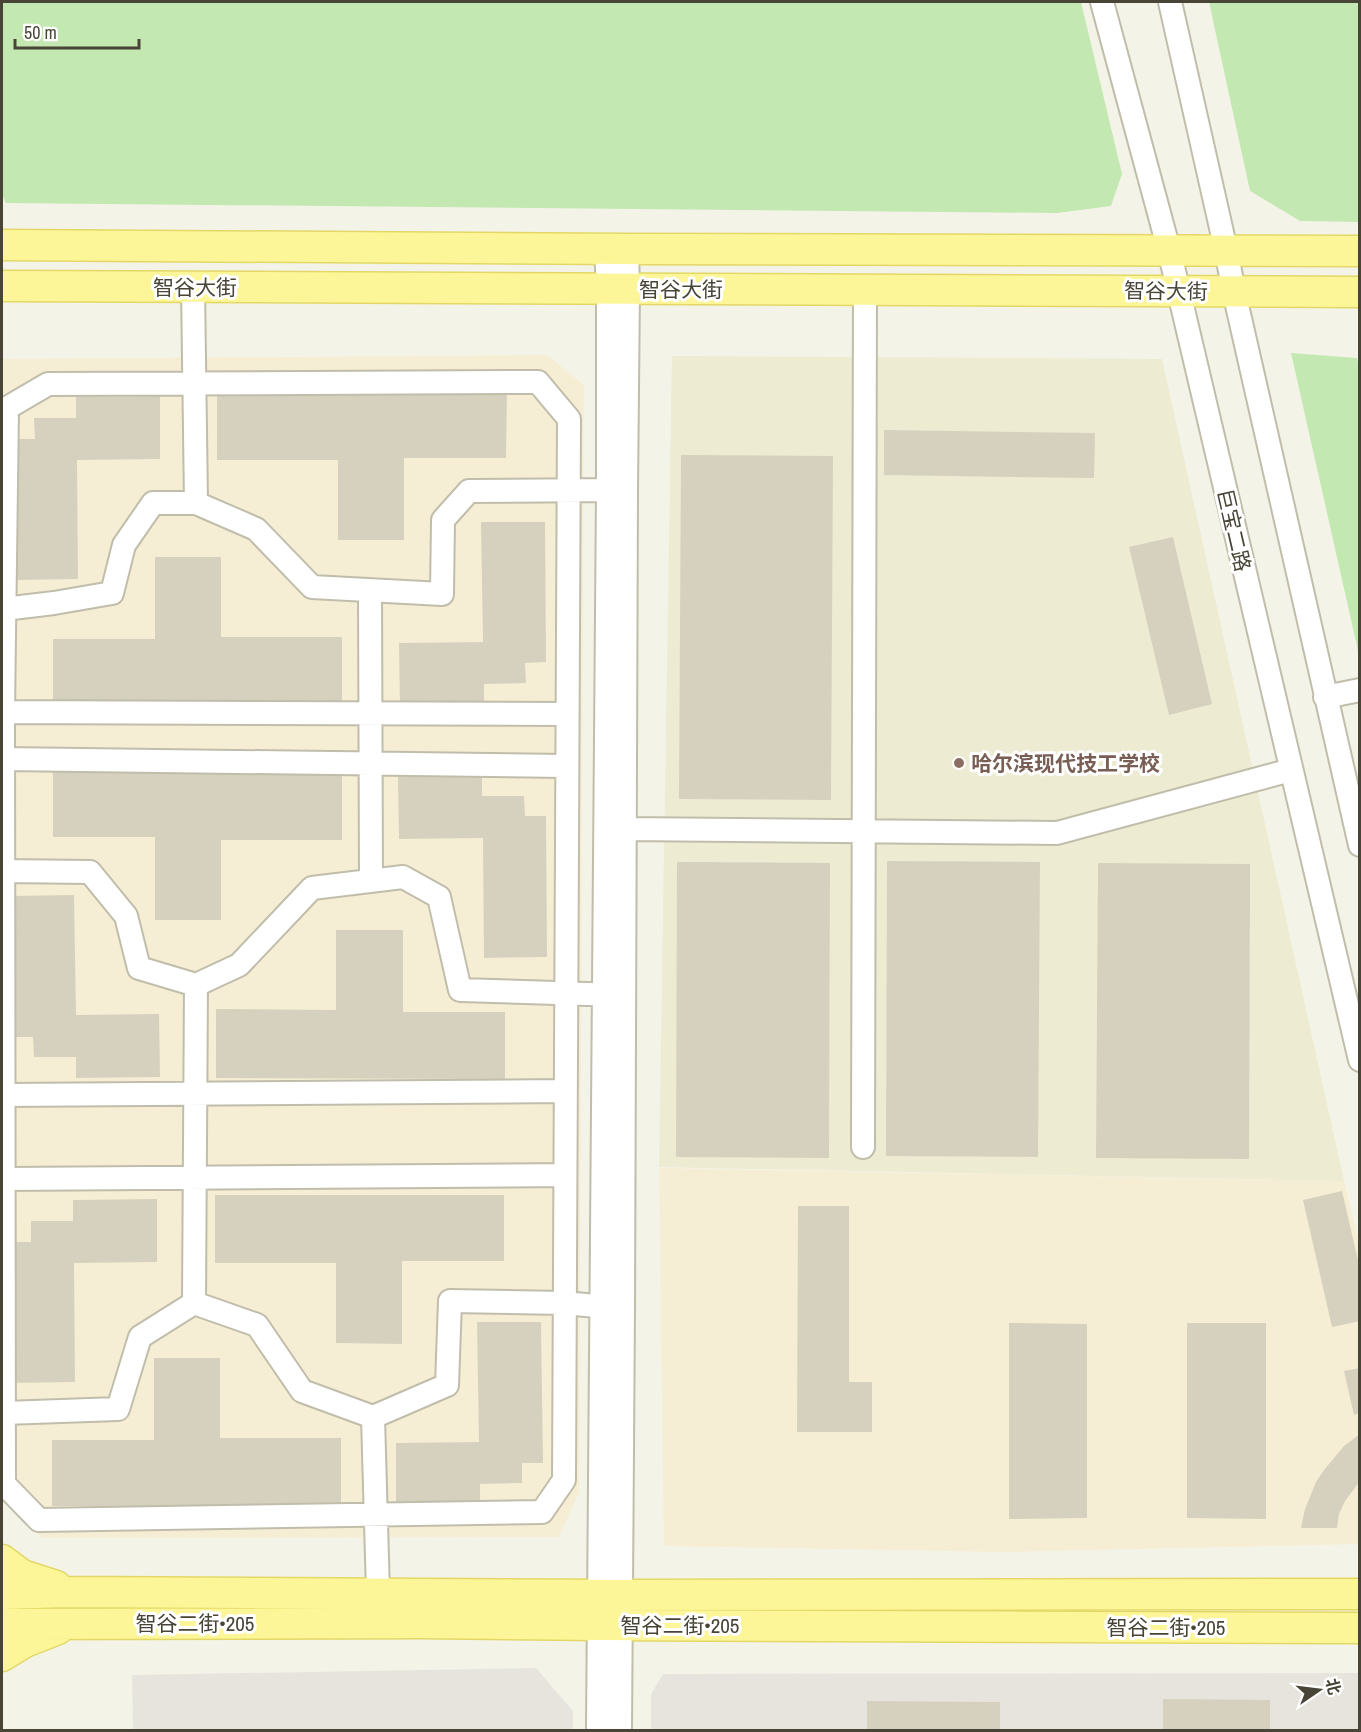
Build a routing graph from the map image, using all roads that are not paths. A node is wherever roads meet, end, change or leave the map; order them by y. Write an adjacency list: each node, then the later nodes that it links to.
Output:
1 (1102, 2): 5 (street, 巨宝二路)
2 (1170, 2): 6 (street)
3 (2, 245): 4 (main road, 智谷大街)
4 (616, 249): 5 (main road, 智谷大街); 10 (street)
5 (1169, 250): 6 (main road, 智谷大街); 12 (street, 巨宝二路)
6 (1226, 250): 7 (main road, 智谷大街); 13 (street)
7 (1359, 251)
8 (2, 285): 9 (main road, 智谷大街)
9 (193, 287): 10 (main road, 智谷大街); 15 (street)
10 (618, 289): 11 (main road, 智谷大街); 17 (street)
11 (865, 290): 12 (main road, 智谷大街); 31 (street)
12 (1178, 290): 13 (main road, 智谷大街); 29 (street, 巨宝二路)
13 (1234, 292): 14 (main road, 智谷大街); 22 (street)
14 (1359, 292)
15 (194, 384): 16 (street); 18 (street); 20 (street)
16 (568, 490): 17 (street); 19 (street); 24 (street)
17 (617, 490): 30 (street); 37 (street)
18 (196, 503): 19 (street); 20 (street)
19 (370, 591): 23 (street)
20 (4, 609): 25 (street)
21 (1359, 690): 22 (street)
22 (1325, 697): 32 (street)
23 (370, 713): 24 (street); 25 (street); 27 (street)
24 (567, 714): 28 (street)
25 (3, 727): 26 (street)
26 (3, 759): 27 (street); 33 (street)
27 (371, 763): 28 (street); 34 (street)
28 (567, 766): 36 (street)
29 (1291, 770): 31 (street); 38 (street, 巨宝二路)
30 (625, 829): 31 (street); 37 (street)
31 (864, 831): 42 (street)
32 (1359, 845)
33 (4, 871): 35 (street); 41 (street)
34 (371, 881): 35 (street); 36 (street)
35 (196, 985): 40 (street)
36 (566, 993): 37 (street); 39 (street)
37 (615, 994): 48 (street)
38 (1359, 1060)
39 (566, 1091): 40 (street); 43 (street)
40 (196, 1094): 41 (street); 44 (street)
41 (4, 1095): 45 (street)
42 (863, 1147)
43 (565, 1175): 44 (street); 47 (street)
44 (195, 1178): 45 (street); 46 (street)
45 (4, 1179): 49 (street)
46 (194, 1303): 49 (street); 50 (street)
47 (564, 1303): 48 (street); 50 (street); 51 (street)
48 (613, 1307): 56 (street)
49 (4, 1413): 51 (street)
50 (373, 1417): 51 (street)
51 (376, 1515): 54 (street)
52 (2, 1560): 53 (main road)
53 (76, 1593): 54 (main road, 智谷二街•205); 55 (main road, 智谷二街•205)
54 (378, 1593): 56 (main road, 智谷二街•205)
55 (2, 1594)
56 (610, 1594): 57 (main road, 智谷二街•205); 60 (street)
57 (1359, 1594)
58 (79, 1622): 59 (main road, 智谷二街•205); 60 (main road, 智谷二街•205); 62 (main road)
59 (2, 1624)
60 (609, 1625): 61 (main road, 智谷二街•205); 63 (street); 64 (street)
61 (1359, 1628)
62 (2, 1656)
63 (598, 1731)
64 (620, 1731)

